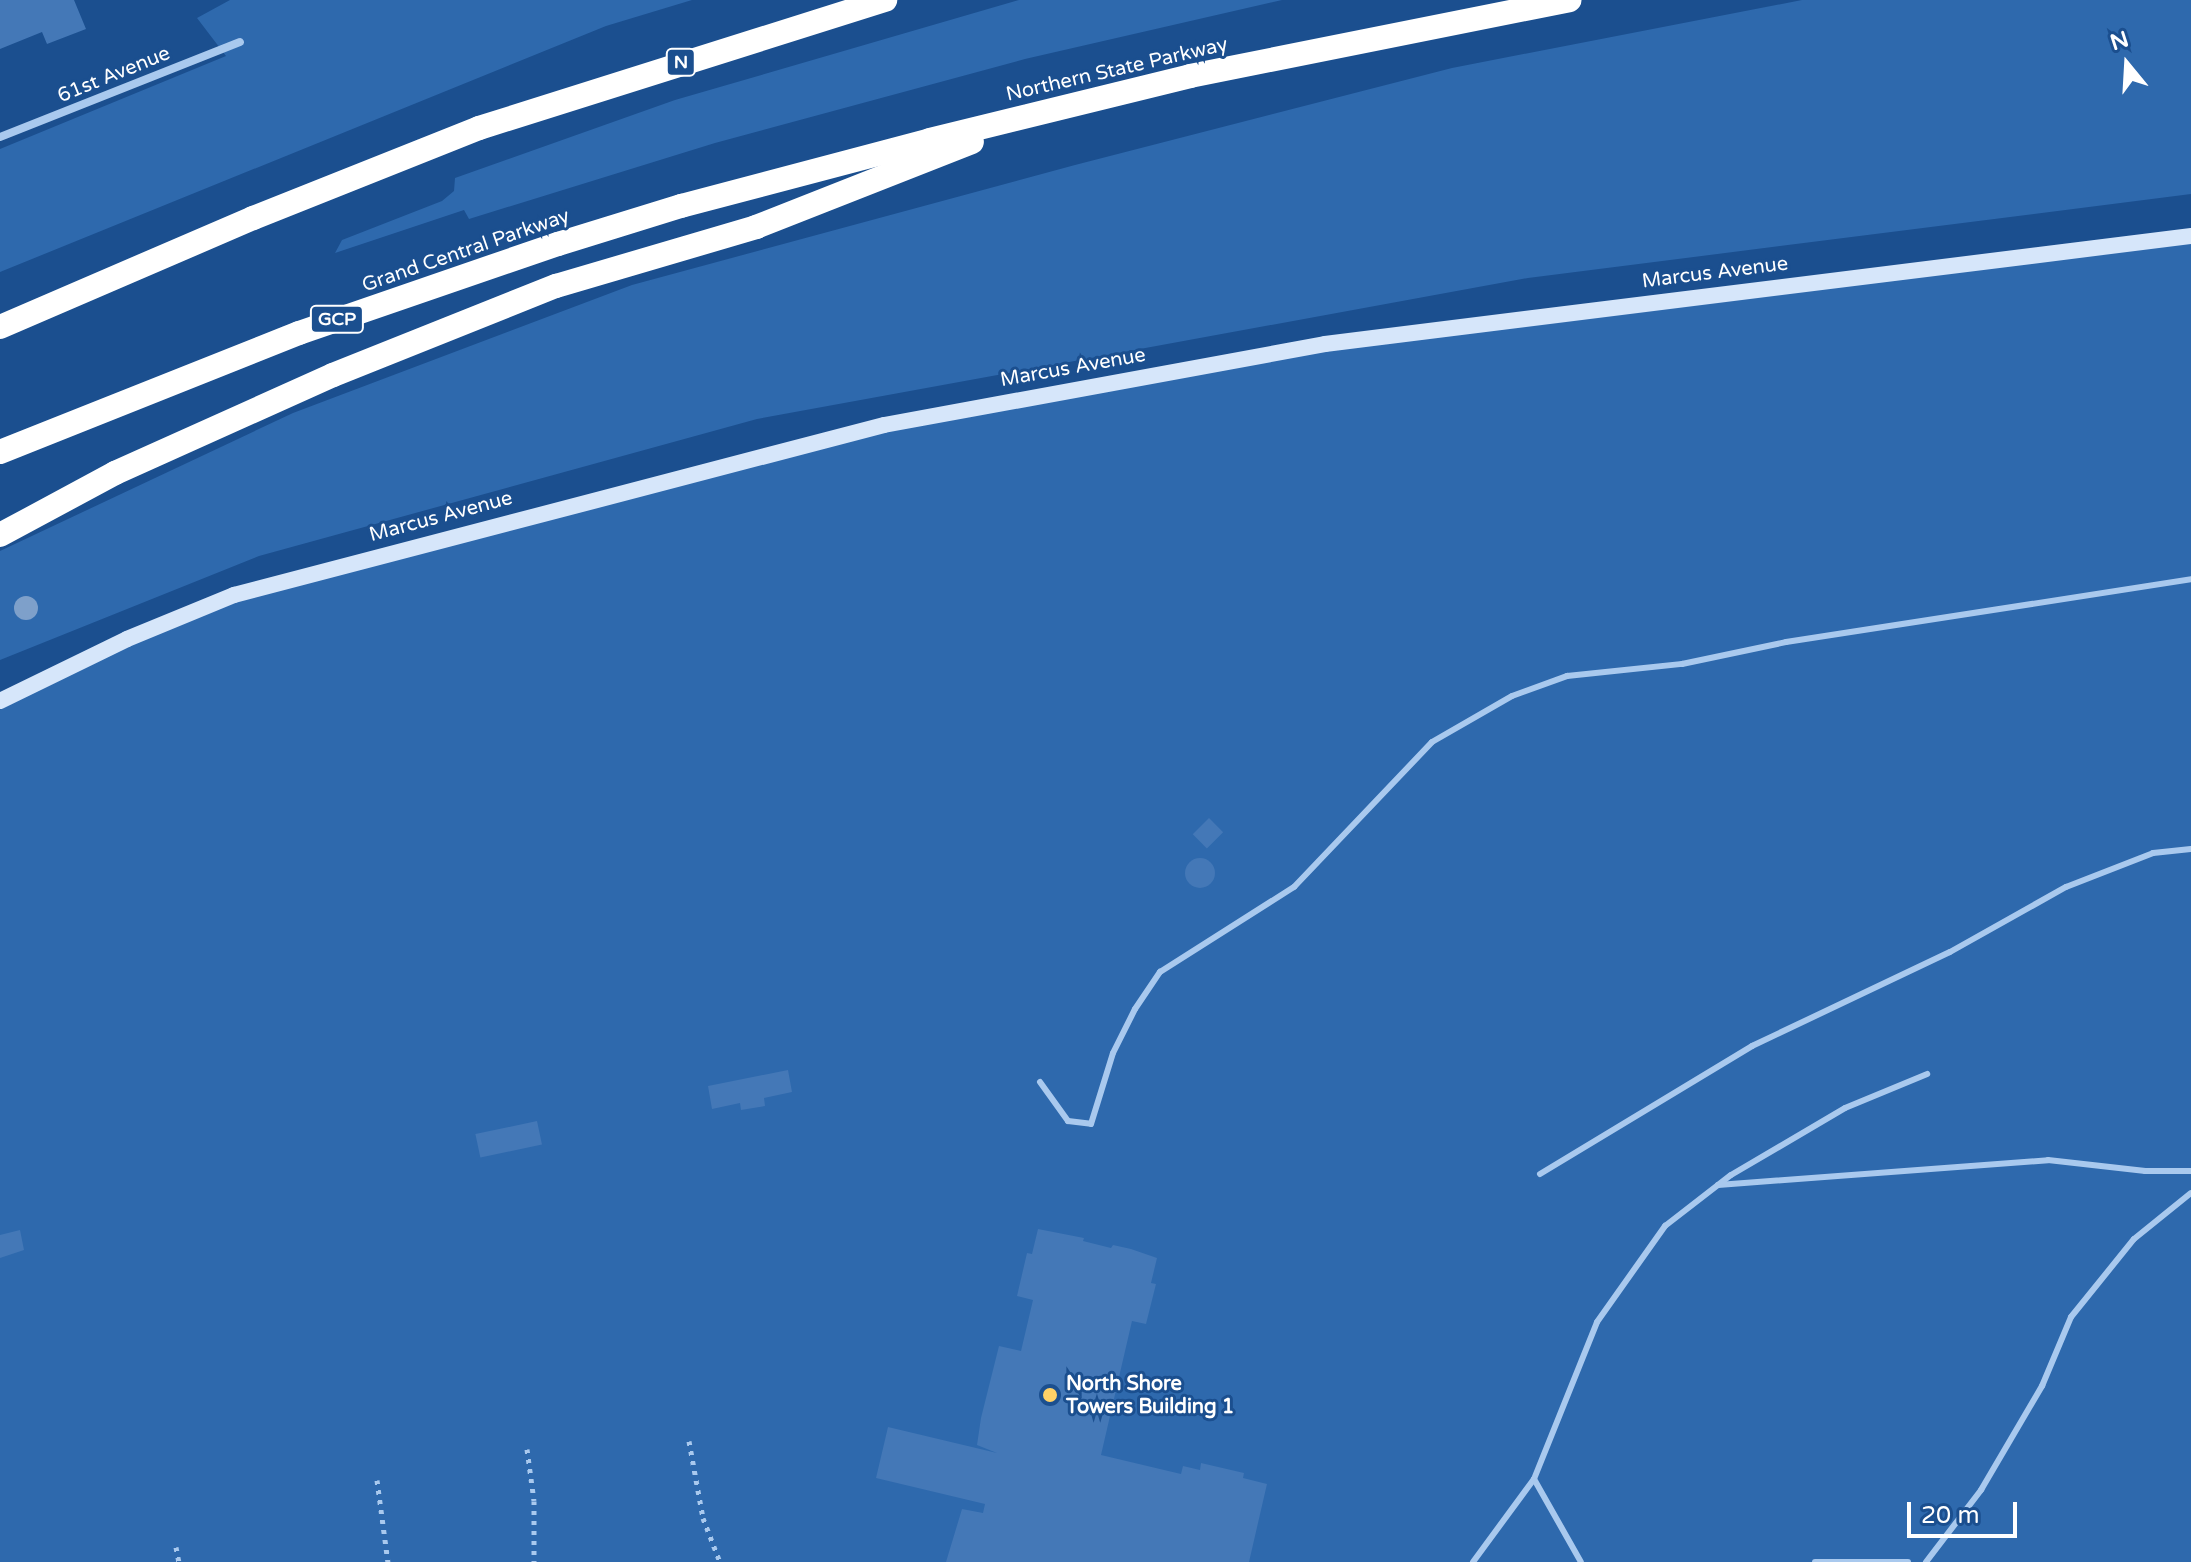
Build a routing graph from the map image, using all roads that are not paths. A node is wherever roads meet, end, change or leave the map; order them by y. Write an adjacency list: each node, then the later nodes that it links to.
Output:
1 (885, 0): 8 (highway, N)
2 (1569, 0): 4 (highway, Northern State Parkway)
3 (240, 42): 5 (street, 61st Avenue)
4 (1062, 107): 6 (highway, Northern State Parkway); 10 (highway)
5 (0, 137)
6 (681, 206): 9 (highway, Grand Central Parkway / GCP)
7 (2191, 236): 12 (main road, Marcus Avenue)
8 (0, 327)
9 (0, 452)
10 (0, 535)
11 (2191, 579): 15 (lane)
12 (0, 701)
13 (2191, 849): 17 (lane)
14 (1927, 1074): 18 (lane)
15 (1040, 1082)
16 (2191, 1171): 18 (lane)
17 (1540, 1174)
18 (1718, 1185): 20 (lane)
19 (2191, 1193): 25 (lane)
20 (1534, 1479): 21 (lane); 22 (lane)
21 (1473, 1562)
22 (1581, 1562)
23 (1815, 1562): 24 (lane)
24 (1908, 1562)
25 (1926, 1562)

